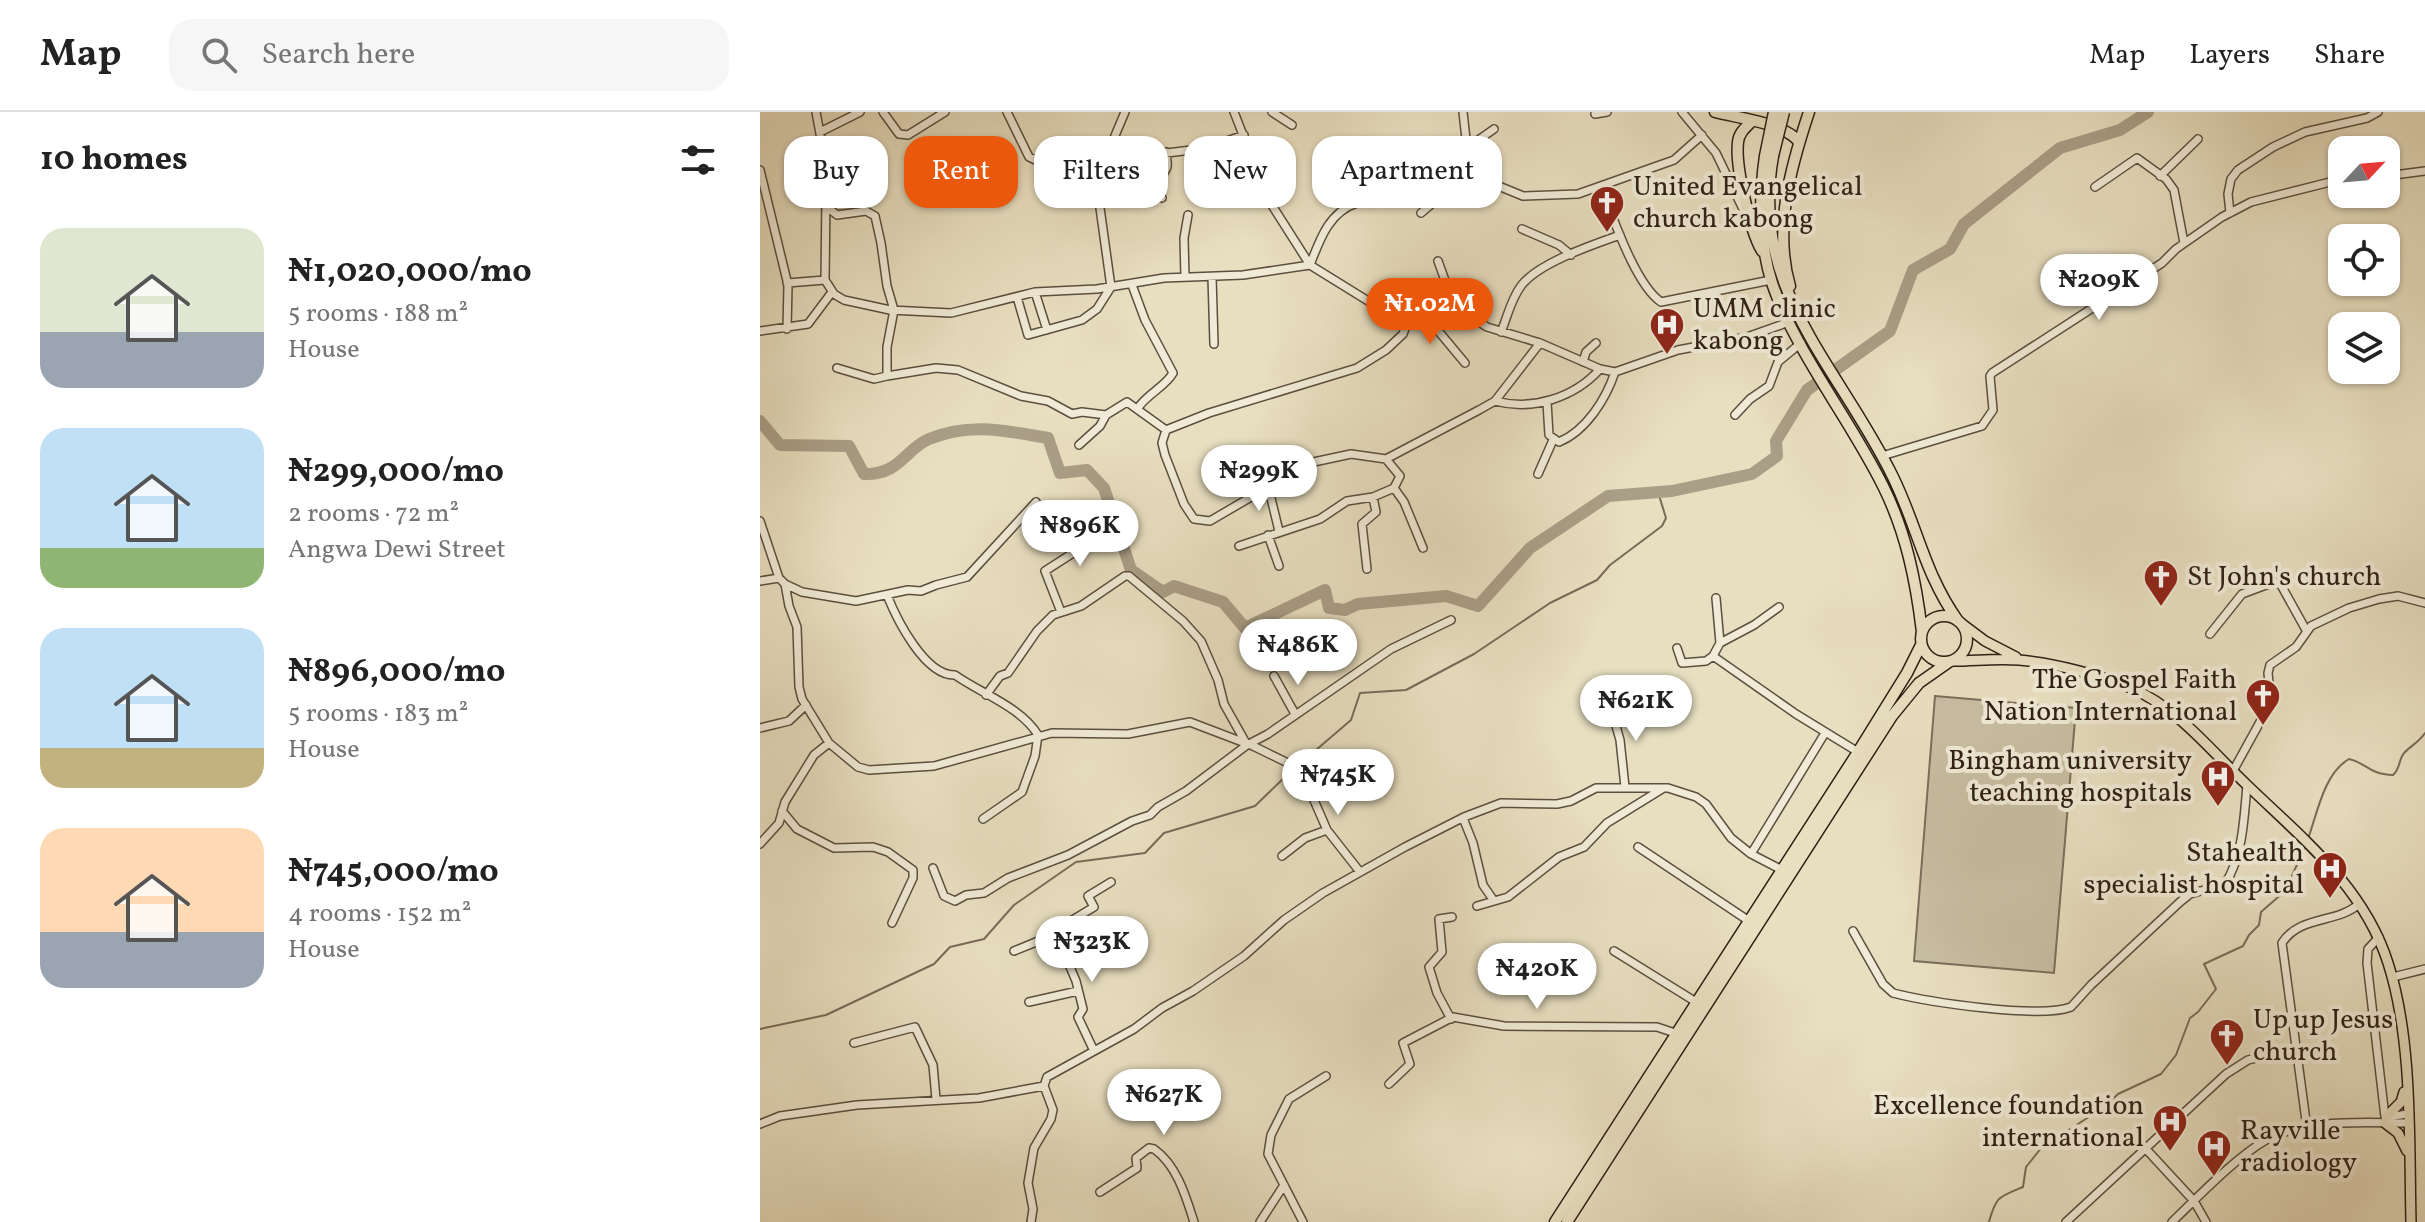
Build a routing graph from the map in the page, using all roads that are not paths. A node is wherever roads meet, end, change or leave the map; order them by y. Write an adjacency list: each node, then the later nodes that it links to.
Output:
1 (816, 112): 21 (street)
2 (860, 112): 21 (street)
3 (883, 112): 4 (street)
4 (945, 112)
5 (1007, 112): 32 (street)
6 (1125, 112): 25 (street)
7 (1234, 112): 22 (street)
8 (1272, 112): 19 (street)
9 (1463, 112): 26 (street)
10 (1607, 112): 17 (street)
11 (1682, 112): 23 (street)
12 (1715, 112): 18 (highway)
13 (1774, 112): 31 (highway, bridge)
14 (1784, 112): 31 (highway, bridge)
15 (1809, 112): 29 (highway)
16 (2378, 112): 47 (street)
17 (1595, 114)
18 (1751, 122): 29 (highway); 50 (highway)
19 (1292, 125)
20 (1494, 129): 27 (street)
21 (820, 132): 24 (street)
22 (1244, 135): 30 (street); 56 (street)
23 (1702, 135): 39 (street); 50 (street)
24 (820, 136)
25 (1115, 136)
26 (1466, 136)
27 (1484, 136)
28 (2198, 139): 36 (street)
29 (1799, 142): 71 (highway)
30 (1168, 152)
31 (1769, 156): 54 (highway); 71 (highway)
32 (1034, 159)
33 (760, 170): 61 (street)
34 (2425, 171): 35 (street)
35 (2400, 174)
36 (2160, 176): 40 (street); 52 (street)
37 (2328, 182): 47 (street)
38 (1502, 187): 39 (street)
39 (1601, 187): 51 (street)
40 (2095, 187)
41 (826, 208): 59 (street)
42 (828, 208): 69 (street)
43 (1100, 208): 63 (street)
44 (1345, 208): 56 (street)
45 (1427, 208): 46 (street)
46 (1421, 213)
47 (2230, 213): 52 (street)
48 (1188, 215): 57 (street)
49 (1522, 229): 53 (street)
50 (1753, 231): 54 (highway)
51 (1620, 235): 53 (street); 60 (street)
52 (2184, 243): 94 (street)
53 (1571, 255): 75 (street)
54 (1766, 258): 60 (highway)
55 (1438, 261): 67 (street)
56 (1310, 265): 58 (street); 68 (street)
57 (1185, 277): 58 (street); 62 (street)
58 (1212, 277): 79 (street)
59 (825, 280): 61 (street); 64 (street)
60 (1771, 280): 70 (highway)
61 (787, 283): 72 (street)
62 (1132, 285): 63 (street); 88 (street)
63 (1111, 287): 65 (street); 73 (street)
64 (832, 292): 69 (street); 72 (street)
65 (1035, 292): 66 (street); 73 (street)
66 (1017, 297): 69 (street); 73 (street)
67 (1450, 306): 68 (street); 75 (street)
68 (1416, 309): 81 (street); 91 (street)
69 (894, 310): 85 (street)
70 (1789, 322): 78 (highway); 84 (street)
71 (1804, 326): 94 (highway)
72 (787, 329): 74 (street)
73 (1047, 330)
74 (760, 331)
75 (1501, 332): 76 (street)
76 (1540, 343): 80 (street); 86 (street)
77 (1596, 343): 80 (street)
78 (1801, 343): 90 (street); 119 (highway)
79 (1214, 344)
80 (1583, 362): 83 (street)
81 (1465, 363)
82 (837, 368): 85 (street)
83 (1600, 369): 84 (street); 87 (street)
84 (1615, 372): 92 (street)
85 (887, 376): 89 (street)
86 (1495, 401): 87 (street); 95 (street)
87 (1547, 402): 92 (street)
88 (1138, 408): 89 (street); 91 (street)
89 (1106, 415): 93 (street)
90 (1735, 415)
91 (1166, 430): 97 (street)
92 (1553, 440): 96 (street)
93 (1079, 445)
94 (1882, 456): 117 (highway)
95 (1386, 459): 97 (street); 98 (street)
96 (1538, 474)
97 (1268, 486): 102 (street)
98 (1394, 488): 99 (street); 106 (street)
99 (1373, 497): 102 (street); 108 (street)
100 (1036, 502): 111 (street)
101 (760, 521): 110 (street)
102 (1279, 531): 104 (street)
103 (1064, 534): 115 (street)
104 (1268, 535): 105 (street); 107 (street)
105 (1239, 546)
106 (1423, 548)
107 (1279, 566)
108 (1367, 569)
109 (760, 581): 110 (street)
110 (782, 581): 111 (street); 129 (street)
111 (887, 595): 128 (street)
112 (1716, 598): 121 (street)
113 (2425, 603): 118 (street)
114 (1779, 607): 121 (street)
115 (1061, 612): 128 (street); 136 (street)
116 (1451, 620): 131 (street)
117 (1960, 622): 119 (highway); 125 (main road); 126 (highway)
118 (2306, 630): 120 (street); 138 (street)
119 (1922, 632): 122 (highway)
120 (2210, 634)
121 (1720, 643): 124 (street)
122 (1921, 645): 126 (highway); 137 (highway)
123 (1677, 648): 124 (street)
124 (1713, 656): 133 (street)
125 (2022, 660): 126 (main road); 138 (main road)
126 (1951, 662): 171 (highway)
127 (1274, 676): 131 (street)
128 (986, 695): 134 (street)
129 (806, 705): 132 (street); 135 (street)
130 (1610, 705): 140 (street)
131 (1295, 714): 136 (street)
132 (760, 728)
133 (1825, 733): 137 (street); 148 (street)
134 (1038, 735): 135 (street); 136 (street); 144 (street)
135 (829, 743): 142 (street)
136 (1247, 745): 145 (street); 150 (street)
137 (1858, 752): 151 (highway)
138 (2233, 771): 139 (main road)
139 (2247, 785): 155 (main road); 161 (street)
140 (1625, 787): 141 (street); 143 (street)
141 (1664, 788): 148 (street); 154 (street)
142 (782, 811): 146 (street); 159 (street)
143 (1463, 818): 152 (street); 154 (street)
144 (983, 819)
145 (1327, 830): 149 (street); 152 (street)
146 (760, 844)
147 (1638, 847): 158 (street)
148 (1751, 854): 151 (street)
149 (1282, 856)
150 (933, 868)
151 (1782, 870): 158 (highway)
152 (1360, 872): 174 (street)
153 (1111, 882): 160 (street)
154 (1494, 901): 156 (street)
155 (2359, 904): 162 (main road); 173 (street)
156 (1477, 906)
157 (1452, 917): 170 (street)
158 (1749, 921): 169 (highway)
159 (892, 923)
160 (1054, 929): 163 (street); 167 (street)
161 (1853, 931)
162 (2379, 937): 166 (main road); 181 (street)
163 (1014, 951)
164 (1614, 951): 169 (street)
165 (2425, 969): 166 (street)
166 (2393, 977): 176 (main road)
167 (1078, 991): 168 (street); 174 (street)
168 (1029, 1002)
169 (1696, 1002): 171 (highway)
170 (1451, 1019): 171 (street); 177 (street)
171 (1681, 1037): 193 (highway); 194 (highway)
172 (854, 1043): 179 (street)
173 (2295, 1049): 183 (street); 184 (street)
174 (1094, 1051): 178 (street)
175 (1326, 1076): 186 (street)
176 (2406, 1081): 180 (main road); 181 (main road)
177 (1389, 1084)
178 (1044, 1086): 179 (street); 189 (street)
179 (936, 1099): 182 (street)
180 (2408, 1118): 181 (street); 185 (main road)
181 (2386, 1119): 183 (street); 185 (main road)
182 (760, 1124)
183 (2307, 1128): 188 (street)
184 (2145, 1148): 188 (street); 195 (street)
185 (2409, 1155): 198 (main road)
186 (1284, 1185): 191 (street); 192 (street)
187 (1100, 1192): 190 (street)
188 (2194, 1201): 196 (street); 197 (street)
189 (1031, 1222)
190 (1194, 1222)
191 (1260, 1222)
192 (1303, 1222)
193 (1555, 1222)
194 (1567, 1222)
195 (2066, 1222)
196 (2172, 1222)
197 (2206, 1222)
198 (2411, 1222)

